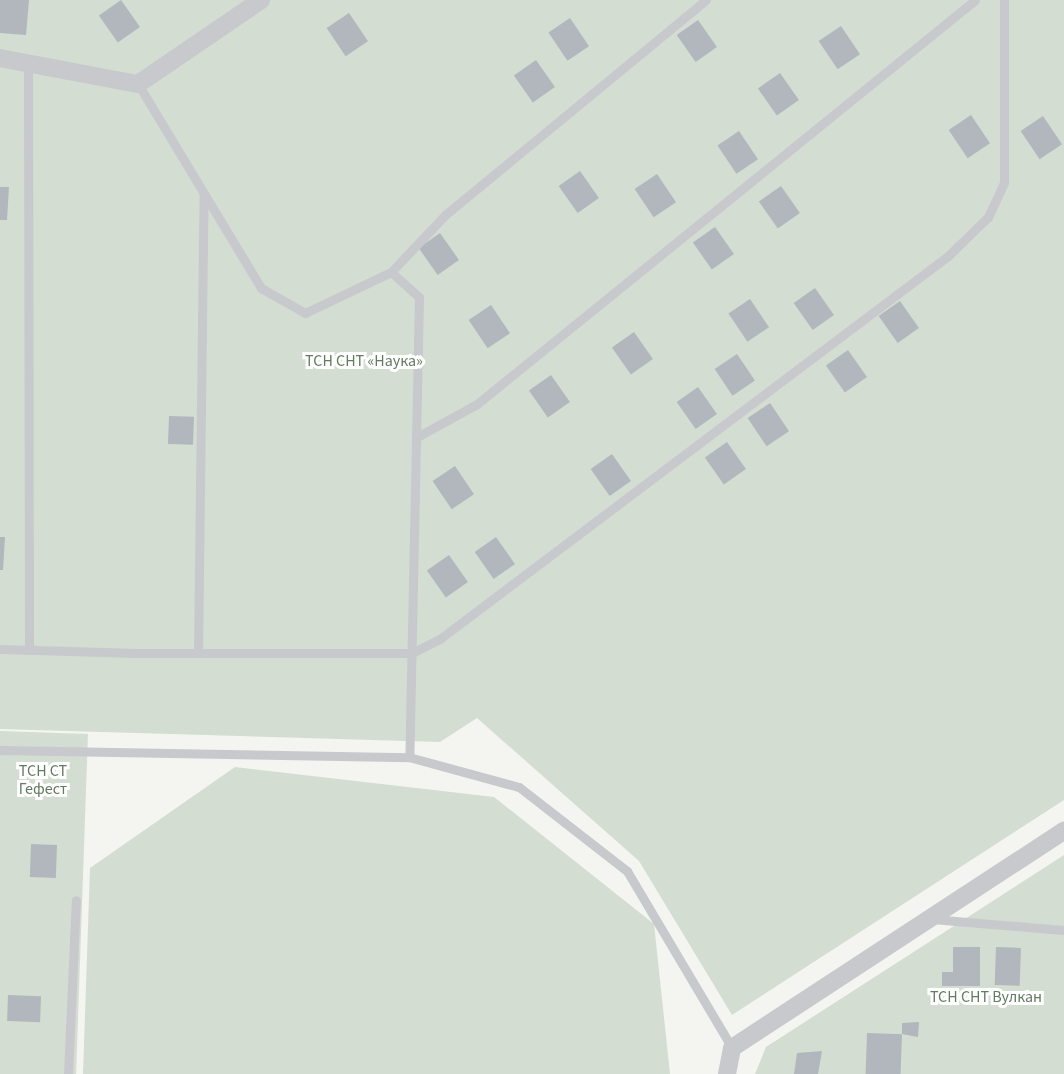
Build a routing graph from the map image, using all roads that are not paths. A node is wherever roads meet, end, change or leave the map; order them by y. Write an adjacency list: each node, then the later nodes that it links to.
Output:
1 (261, 0): 7 (street)
2 (706, 0): 9 (lane)
3 (975, 0): 10 (lane)
4 (1004, 0): 14 (lane)
5 (0, 58): 6 (street)
6 (28, 63): 7 (street); 12 (lane)
7 (138, 84): 8 (lane)
8 (204, 194): 9 (lane); 13 (lane)
9 (391, 272): 10 (lane)
10 (417, 437): 14 (lane)
11 (0, 649): 12 (lane)
12 (29, 650): 13 (lane)
13 (198, 653): 14 (lane)
14 (412, 653): 16 (lane)
15 (0, 750): 16 (lane)
16 (409, 757): 21 (lane)
17 (1064, 831): 19 (street)
18 (76, 900): 22 (lane)
19 (930, 919): 20 (lane); 21 (street)
20 (1064, 930)
21 (732, 1048): 23 (street)
22 (68, 1074)
23 (727, 1074)

